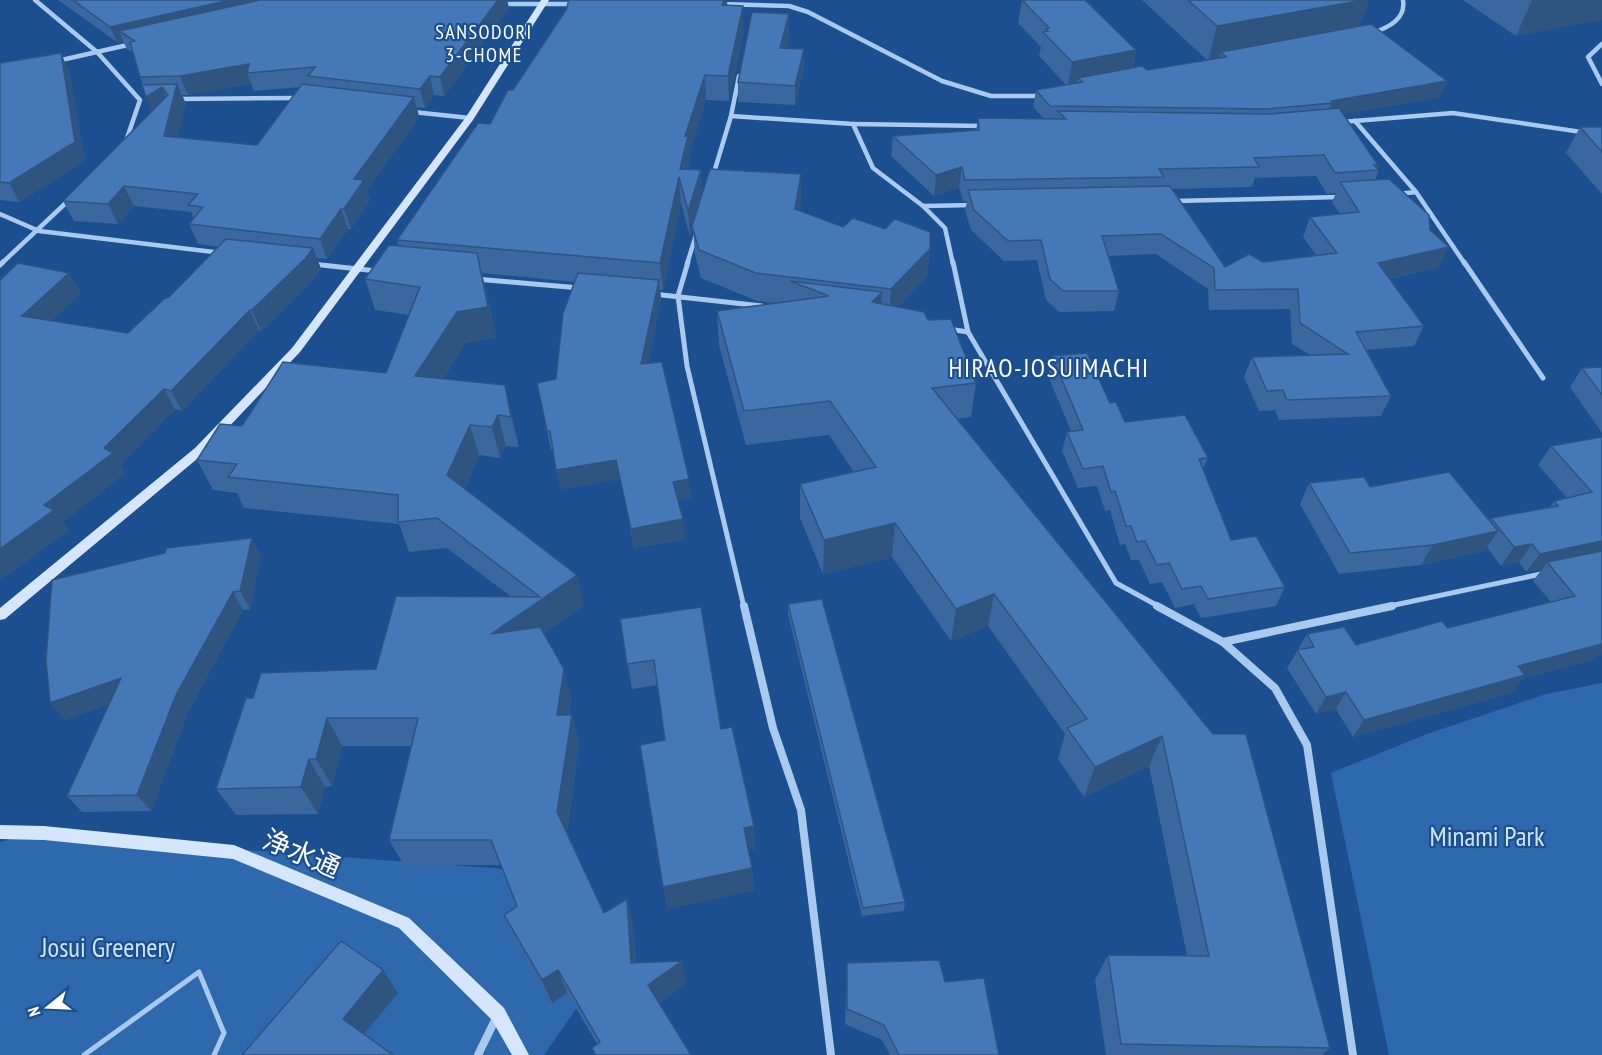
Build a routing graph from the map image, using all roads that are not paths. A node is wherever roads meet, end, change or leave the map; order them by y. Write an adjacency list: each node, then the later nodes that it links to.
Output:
1 (35, 0): 12 (street)
2 (1403, 0): 9 (street)
3 (544, 2): 5 (street); 6 (street); 23 (street)
4 (753, 2): 7 (street); 8 (street); 16 (street)
5 (497, 4)
6 (579, 4)
7 (719, 4)
8 (752, 16)
9 (1366, 35)
10 (142, 42): 12 (street)
11 (1602, 44): 15 (street)
12 (97, 52): 13 (street); 20 (street)
13 (54, 62)
14 (740, 71): 22 (street)
15 (1602, 84)
16 (1052, 94)
17 (301, 98): 19 (street)
18 (151, 99): 20 (street)
19 (174, 99)
20 (140, 100): 29 (street)
21 (402, 110): 23 (street)
22 (731, 116): 26 (street); 30 (street)
23 (470, 118): 44 (street)
24 (1355, 121): 25 (street); 28 (street); 31 (street)
25 (1332, 123)
26 (853, 124): 27 (street); 37 (street)
27 (994, 126)
28 (1602, 135)
29 (126, 144)
30 (710, 189)
31 (1416, 192): 32 (street); 53 (street)
32 (1394, 194)
33 (1349, 197): 35 (street)
34 (70, 199): 39 (street)
35 (1161, 202)
36 (983, 205): 37 (street)
37 (923, 206): 52 (street)
38 (0, 214): 39 (street)
39 (39, 231): 41 (street); 43 (street)
40 (697, 232): 49 (street)
41 (228, 254)
42 (310, 264): 44 (street)
43 (0, 266)
44 (358, 269): 45 (street); 55 (street)
45 (381, 271)
46 (464, 278): 47 (street)
47 (583, 288)
48 (642, 293): 49 (street)
49 (678, 296): 50 (street); 63 (street)
50 (771, 307)
51 (945, 329): 52 (street)
52 (968, 332): 56 (street)
53 (1543, 378)
54 (1558, 570): 56 (street)
55 (0, 615)
56 (1223, 642): 64 (street)
57 (0, 832): 58 (street, 浄水通)
58 (498, 1014): 61 (street); 62 (street, 浄水通)
59 (84, 1055): 60 (lane)
60 (214, 1055)
61 (478, 1055)
62 (521, 1055)
63 (831, 1055)
64 (1353, 1055)

